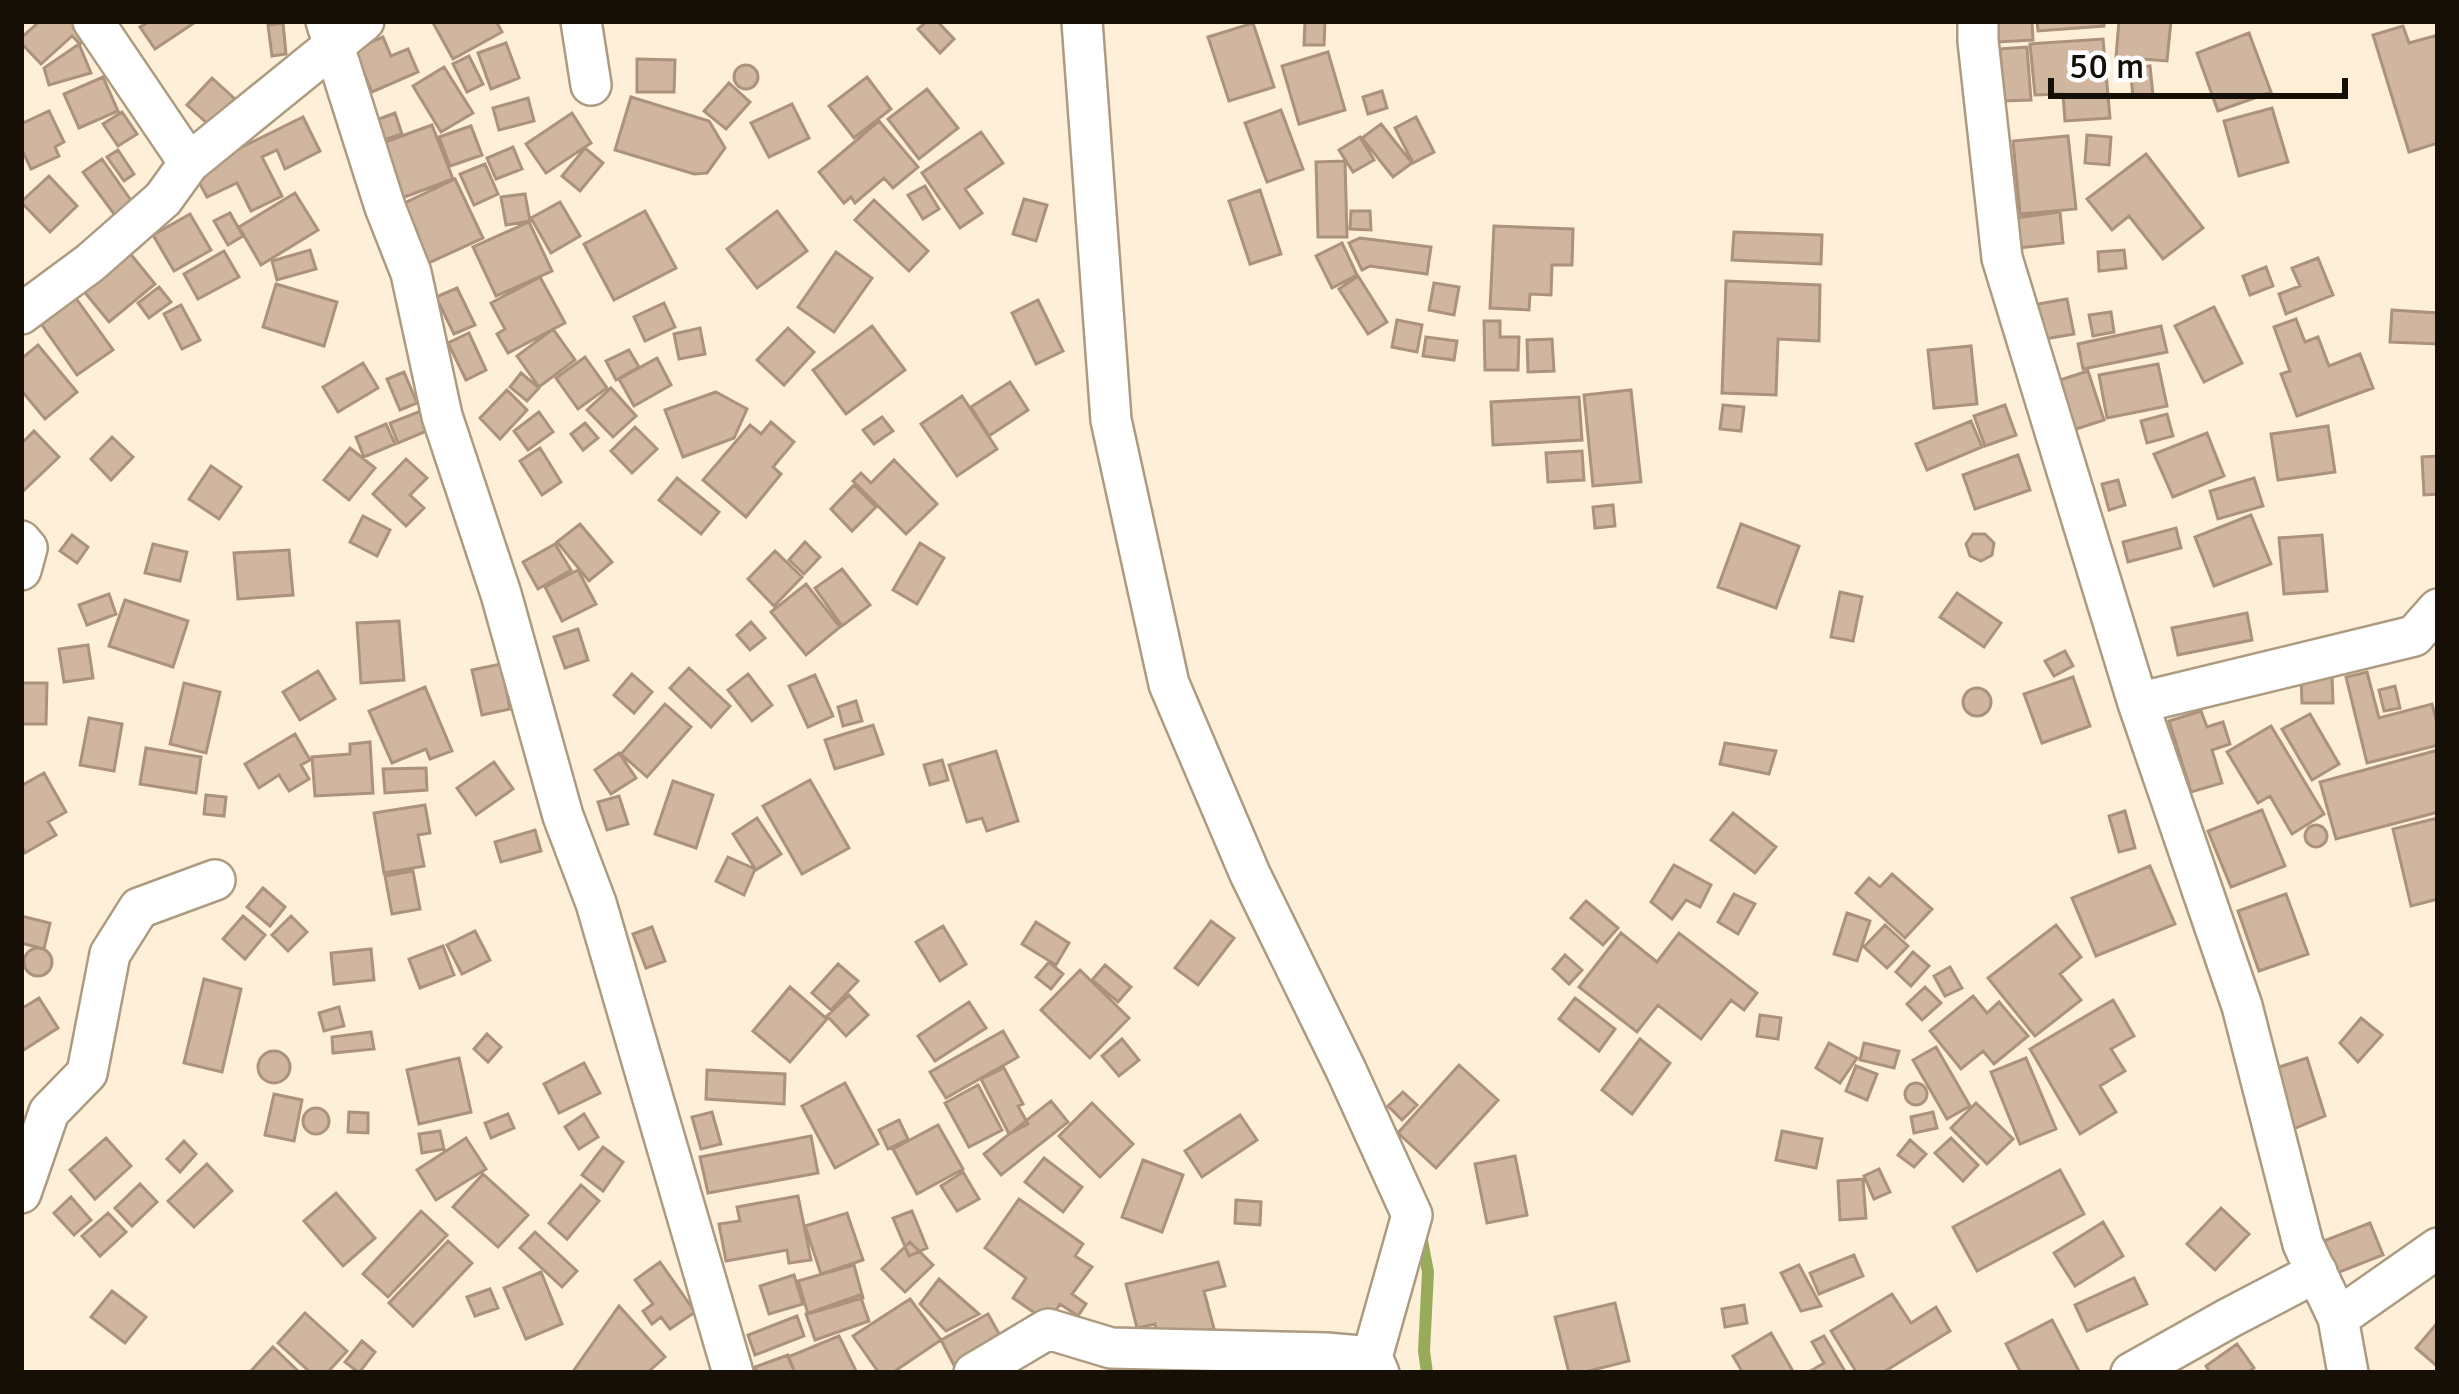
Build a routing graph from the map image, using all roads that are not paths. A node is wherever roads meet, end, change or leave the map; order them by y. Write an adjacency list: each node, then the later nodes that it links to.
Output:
1 (93, 21): 7 (street)
2 (581, 21): 6 (street)
3 (1082, 21): 19 (street)
4 (1978, 21): 12 (street)
5 (341, 29): 7 (street); 20 (street)
6 (591, 85)
7 (189, 163): 8 (street)
8 (21, 314)
9 (21, 541): 10 (street)
10 (21, 570)
11 (2438, 609): 12 (street)
12 (2138, 704): 17 (street)
13 (215, 880): 14 (street)
14 (35, 1102): 15 (street)
15 (21, 1193)
16 (2438, 1248): 18 (street)
17 (2317, 1273): 18 (street); 22 (street)
18 (2338, 1318): 23 (street)
19 (1375, 1365): 21 (street)
20 (733, 1373)
21 (974, 1373)
22 (2131, 1373)
23 (2348, 1373)

